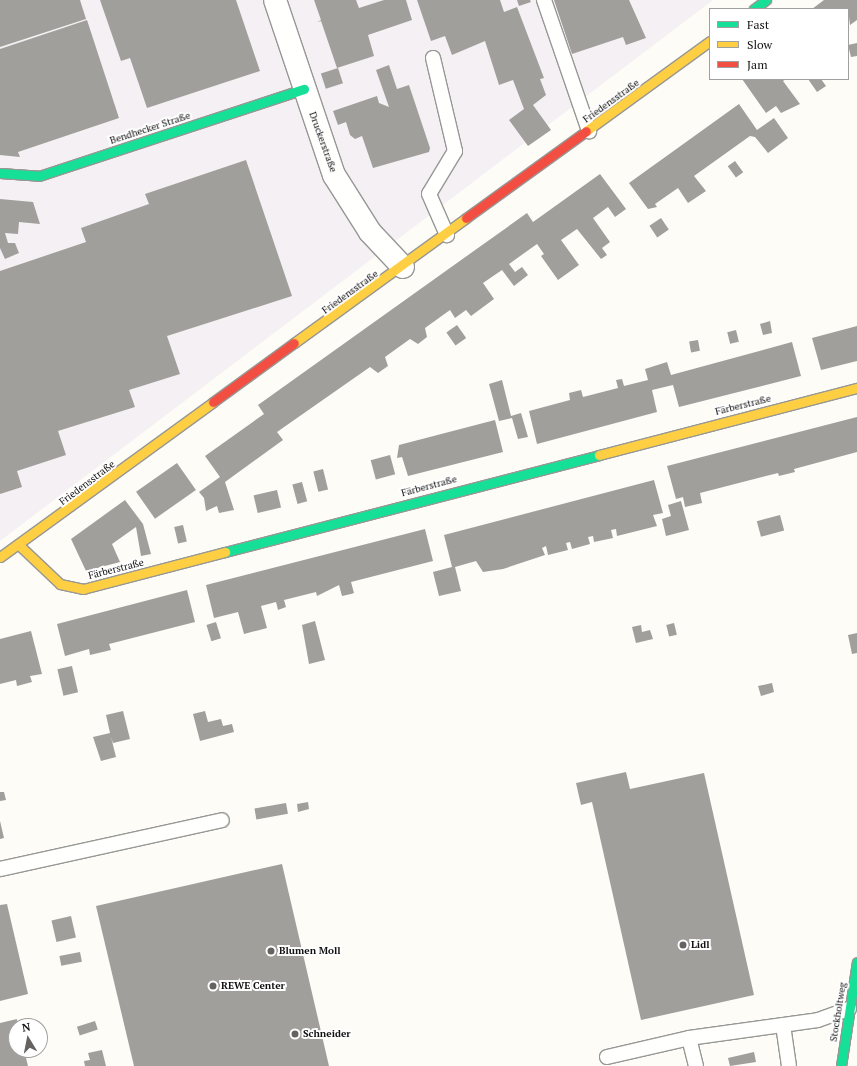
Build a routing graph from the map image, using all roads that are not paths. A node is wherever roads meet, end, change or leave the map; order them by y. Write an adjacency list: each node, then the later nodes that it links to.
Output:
1 (275, 0): 7 (street, Druckerstraße)
2 (544, 0): 8 (lane)
3 (766, 0): 4 (street)
4 (755, 8)
5 (709, 42): 8 (street, Friedensstraße)
6 (433, 58): 10 (lane)
7 (304, 89): 9 (street, Bendhecker Straße); 11 (street, Druckerstraße)
8 (589, 130): 10 (street, Friedensstraße)
9 (0, 173)
10 (447, 235): 11 (street, Friedensstraße)
11 (403, 267): 13 (street, Friedensstraße)
12 (857, 388): 13 (street, Färberstraße)
13 (20, 546): 14 (street, Friedensstraße)
14 (0, 557)
15 (222, 820): 16 (lane)
16 (0, 869)
17 (857, 962): 18 (street, Stockholtweg)
18 (849, 1009): 19 (lane); 24 (street, Stockholtweg)
19 (784, 1025): 20 (lane); 23 (lane)
20 (689, 1038): 21 (lane); 22 (lane)
21 (607, 1057)
22 (696, 1066)
23 (789, 1066)
24 (841, 1066)

